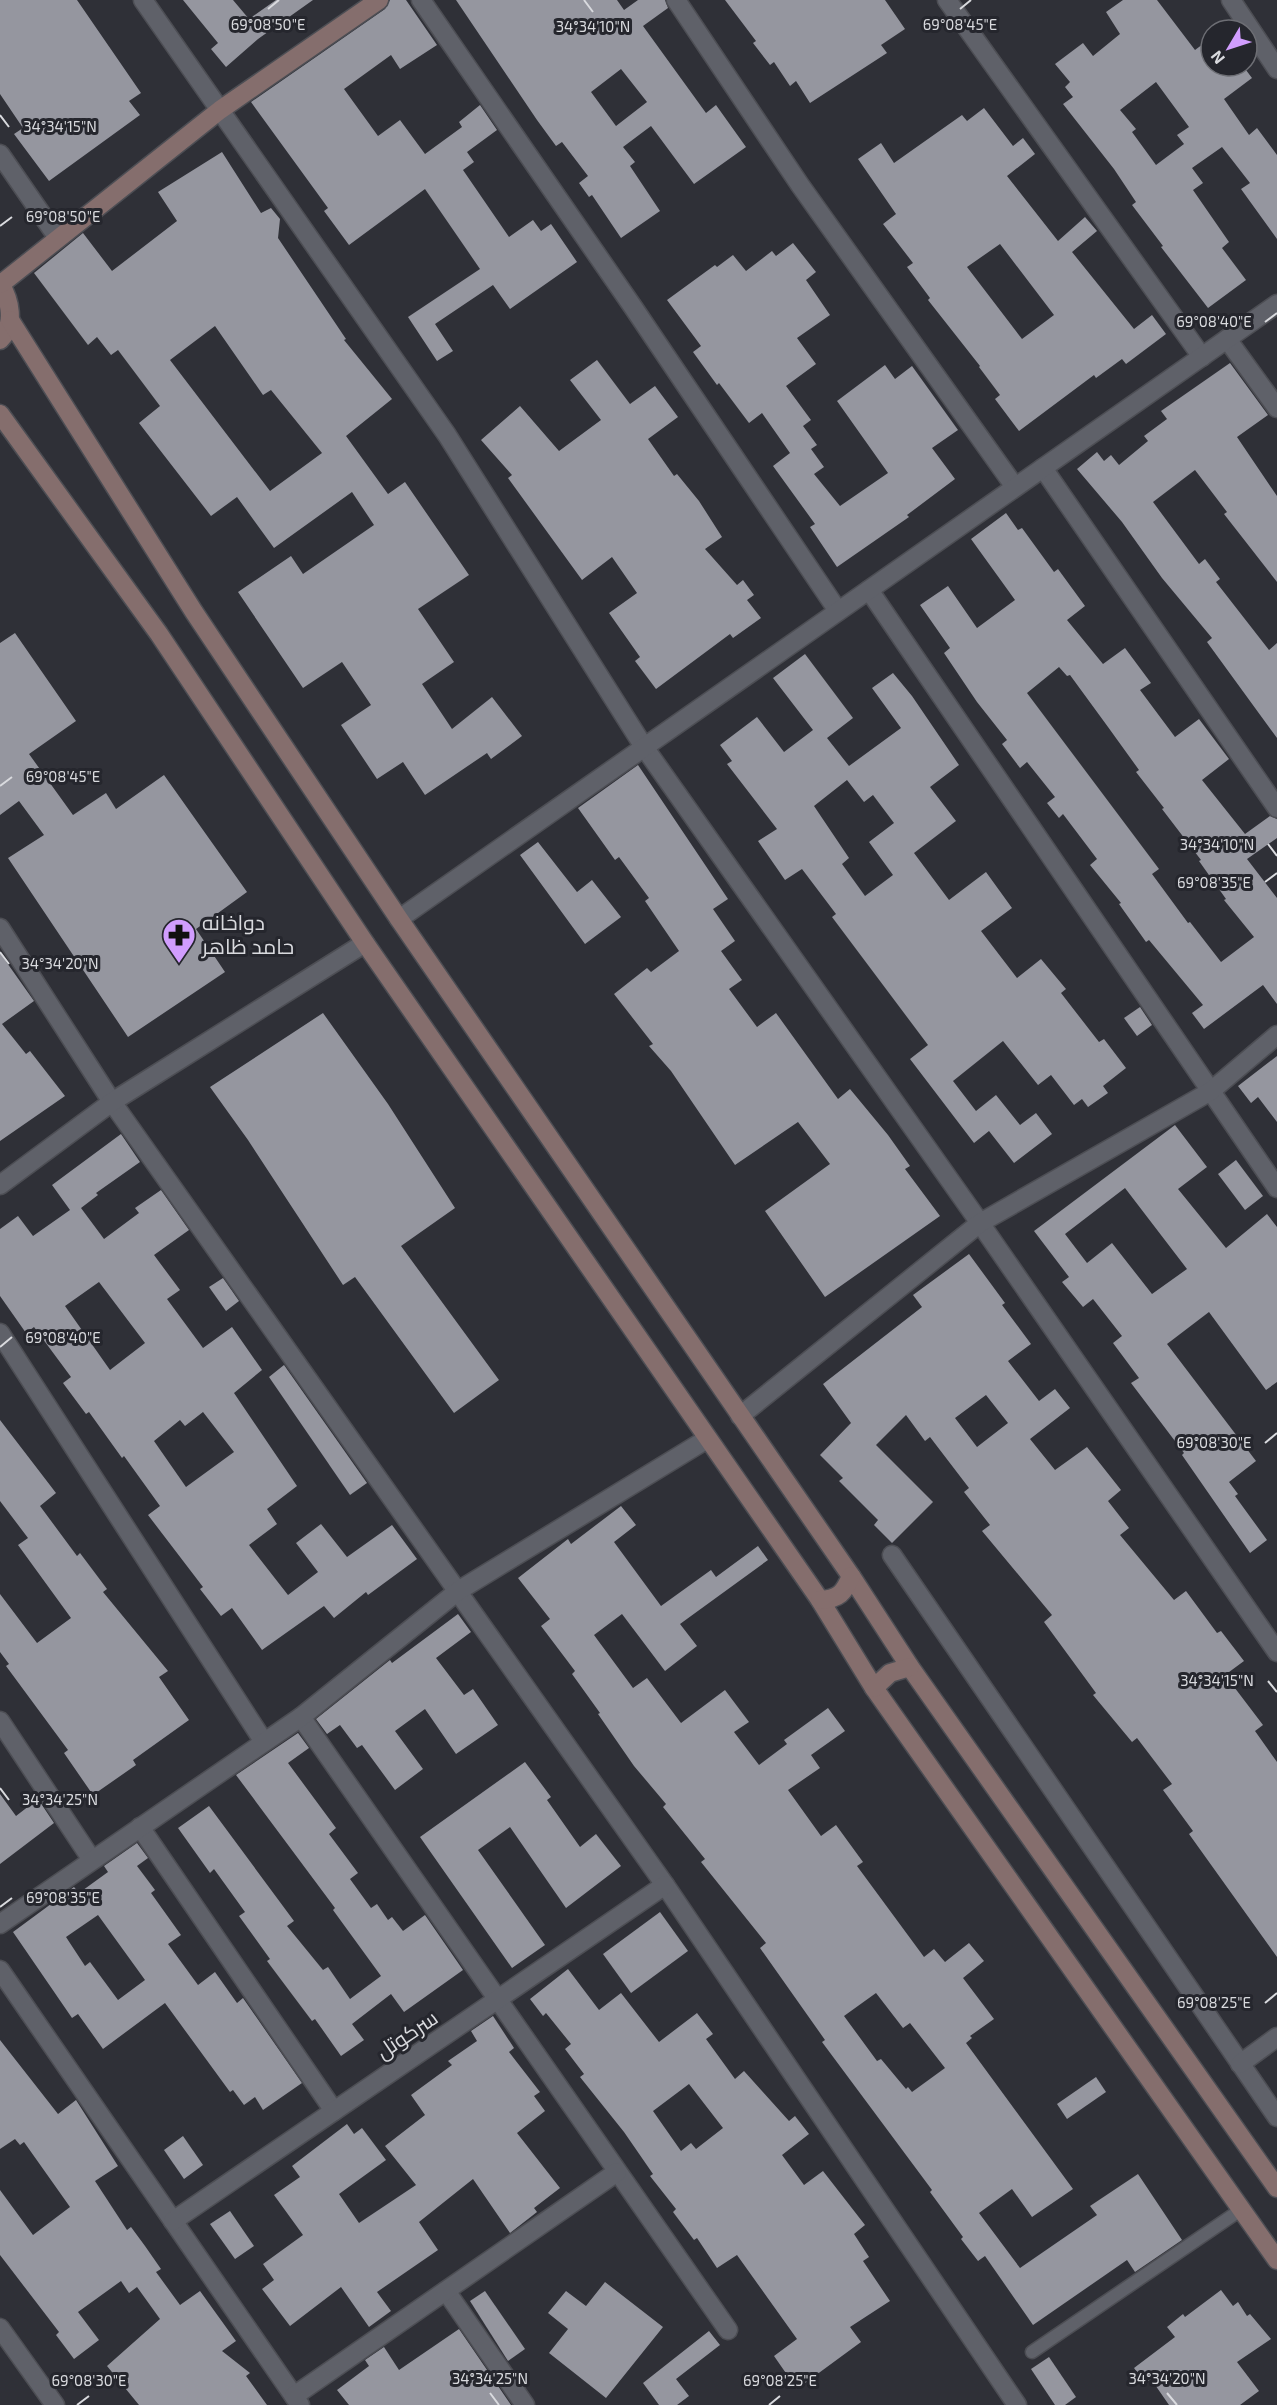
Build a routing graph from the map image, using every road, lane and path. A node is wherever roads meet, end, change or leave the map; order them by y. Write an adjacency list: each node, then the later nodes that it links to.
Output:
1 (143, 0): 8 (street)
2 (378, 0): 8 (main road)
3 (421, 0): 22 (street)
4 (675, 0): 20 (street)
5 (947, 0): 16 (street)
6 (1231, 0): 7 (street)
7 (1277, 69)
8 (220, 110): 10 (main road); 23 (street)
9 (0, 154): 10 (street)
10 (58, 238): 11 (main road)
11 (0, 283): 13 (main road)
12 (1277, 304): 14 (street)
13 (10, 320): 15 (main road); 25 (main road)
14 (1227, 339): 16 (street); 17 (street)
15 (0, 340)
16 (1202, 357): 19 (street)
17 (1277, 408)
18 (0, 414): 27 (main road)
19 (1042, 468): 20 (street); 24 (street)
20 (1015, 487): 21 (street)
21 (869, 590): 22 (street); 29 (street)
22 (838, 611): 23 (street)
23 (644, 747): 25 (street); 33 (street)
24 (1277, 808)
25 (399, 919): 35 (main road)
26 (0, 928): 30 (street)
27 (365, 943): 30 (street); 36 (main road)
28 (1277, 1035): 29 (street)
29 (1211, 1091): 32 (street); 33 (street)
30 (112, 1102): 31 (street); 39 (street)
31 (0, 1185)
32 (1277, 1188)
33 (980, 1222): 35 (street); 41 (street)
34 (0, 1333): 46 (street)
35 (741, 1416): 38 (main road)
36 (708, 1439): 39 (street); 40 (main road)
37 (892, 1555): 54 (street)
38 (851, 1576): 40 (main road); 42 (main road)
39 (458, 1591): 44 (street); 49 (street)
40 (820, 1600): 43 (main road)
41 (1277, 1652)
42 (910, 1667): 43 (main road); 58 (main road)
43 (874, 1688): 59 (main road)
44 (302, 1717): 46 (street); 52 (street)
45 (0, 1721): 48 (street)
46 (264, 1742): 47 (street)
47 (140, 1827): 48 (street); 55 (street)
48 (92, 1860): 50 (street)
49 (665, 1885): 52 (street, سرکوتل); 69 (street)
50 (0, 1924)
51 (0, 1970): 60 (street)
52 (498, 2000): 55 (street, سرکوتل); 57 (street)
53 (1277, 2037): 54 (street)
54 (1240, 2064): 56 (street)
55 (334, 2111): 60 (street, سرکوتل)
56 (1277, 2116)
57 (617, 2172): 62 (street); 64 (street)
58 (1277, 2188)
59 (1242, 2209): 61 (main road); 65 (lane)
60 (173, 2222): 66 (street)
61 (1277, 2260)
62 (446, 2291): 66 (street); 68 (street)
63 (0, 2328): 67 (street)
64 (728, 2330)
65 (1032, 2352)
66 (297, 2401)
67 (55, 2405)
68 (525, 2405)
69 (1017, 2405)

